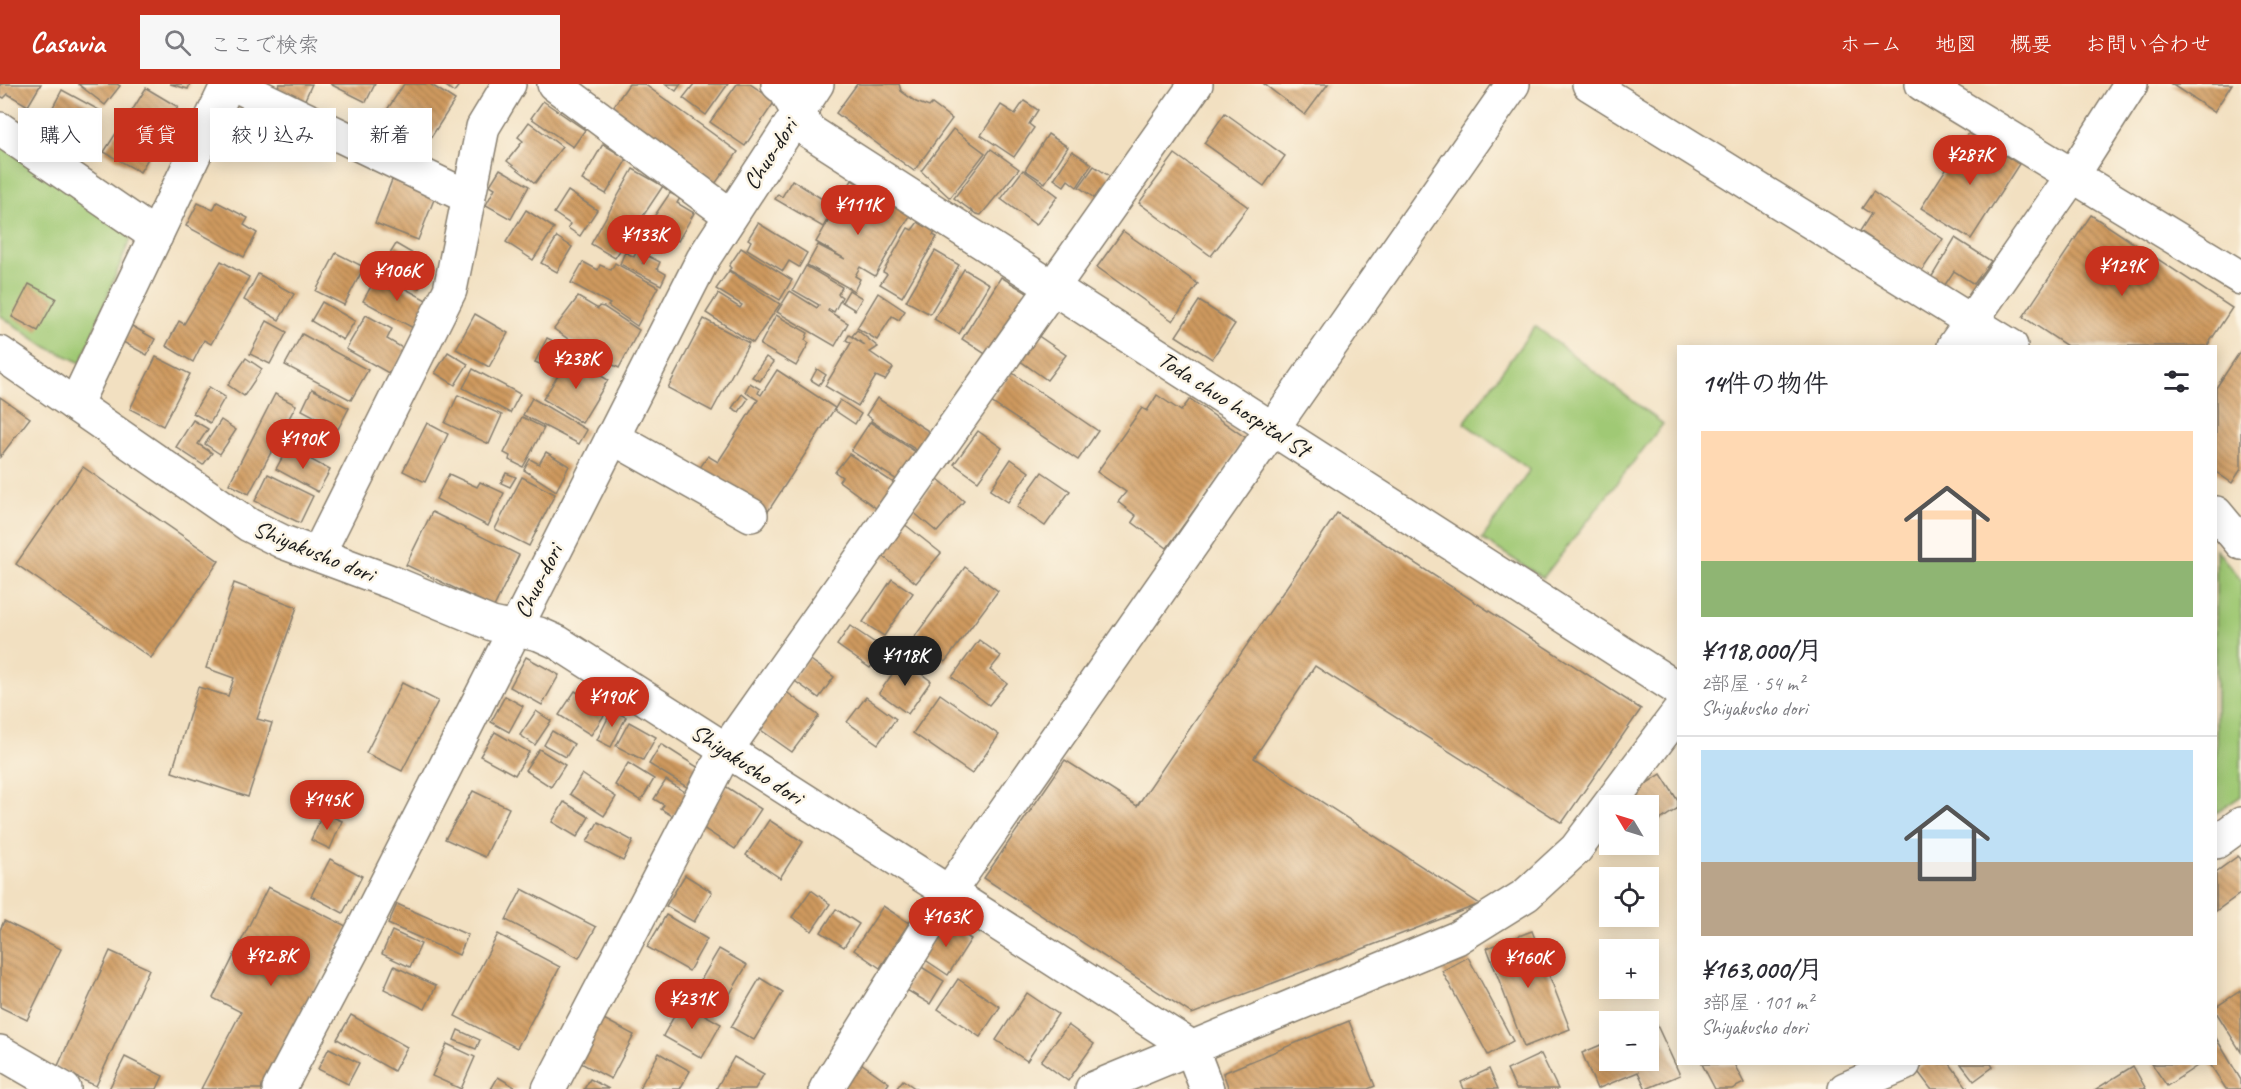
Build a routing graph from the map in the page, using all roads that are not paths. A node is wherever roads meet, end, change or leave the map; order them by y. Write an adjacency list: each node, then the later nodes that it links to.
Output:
1 (228, 84): 17 (street)
2 (233, 84): 15 (street)
3 (509, 84): 15 (street)
4 (554, 84): 16 (street)
5 (778, 84): 12 (street, Toda chuo hospital St)
6 (817, 84): 12 (street, Chuo-dori)
7 (1196, 84): 19 (street)
8 (1513, 84): 24 (street)
9 (1589, 84): 20 (street)
10 (1922, 84): 14 (street)
11 (2131, 84): 14 (street)
12 (798, 111): 16 (street, Chuo-dori); 19 (street, Toda chuo hospital St)
13 (0, 129): 17 (street)
14 (2073, 175): 18 (street); 20 (street)
15 (468, 196): 29 (street)
16 (730, 215): 25 (street, Chuo-dori)
17 (156, 236): 23 (street)
18 (2241, 278)
19 (1052, 287): 24 (street, Toda chuo hospital St); 33 (street)
20 (1963, 334): 21 (street)
21 (2008, 345)
22 (0, 353): 23 (street, Shiyakusho dori)
23 (75, 405): 29 (street, Shiyakusho dori)
24 (1273, 429): 31 (street, Toda chuo hospital St); 36 (street)
25 (612, 437): 27 (street); 30 (street, Chuo-dori)
26 (2217, 514): 28 (street)
27 (751, 515)
28 (2241, 543)
29 (318, 554): 30 (street, Shiyakusho dori)
30 (513, 630): 33 (street, Shiyakusho dori); 41 (street, Chuo-dori)
31 (1677, 688)
32 (1677, 714): 37 (street)
33 (726, 750): 36 (street, Shiyakusho dori); 42 (street)
34 (2241, 824): 35 (street)
35 (2217, 841)
36 (949, 892): 37 (street, Shiyakusho dori); 43 (street)
37 (1191, 1047): 44 (street); 45 (street)
38 (0, 1052): 40 (street)
39 (1904, 1070): 46 (street)
40 (64, 1089)
41 (279, 1089)
42 (549, 1089)
43 (826, 1089)
44 (1092, 1089)
45 (1206, 1089)
46 (1845, 1089)

